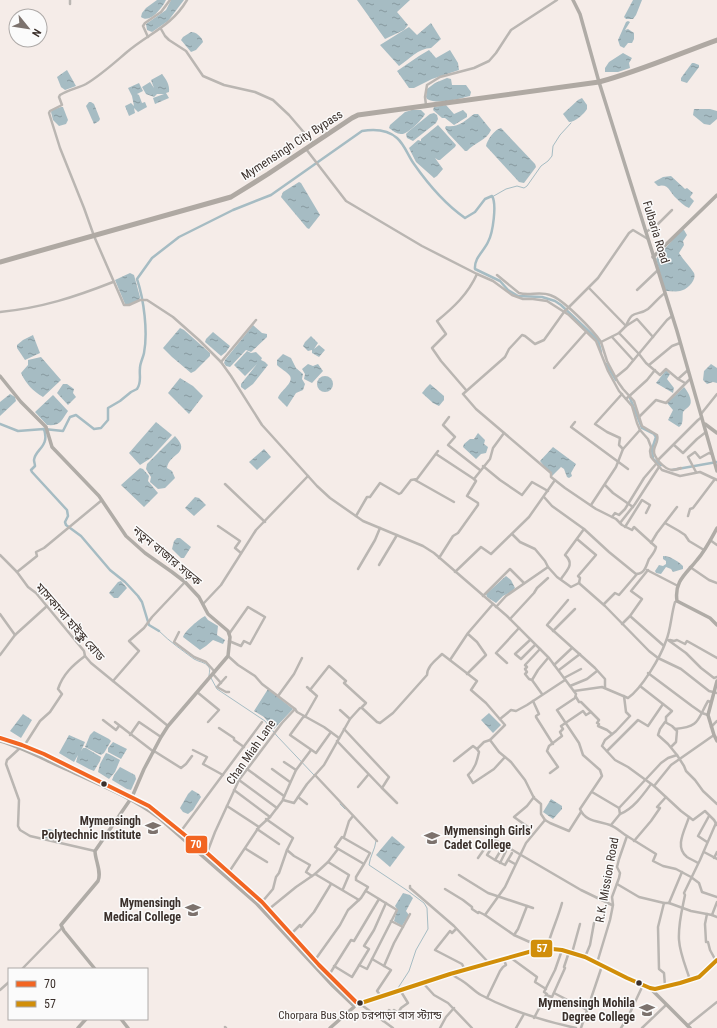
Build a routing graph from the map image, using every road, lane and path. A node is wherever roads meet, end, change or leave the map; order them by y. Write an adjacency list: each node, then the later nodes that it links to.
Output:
1 (70, 0): 6 (street)
2 (170, 0): 8 (street)
3 (187, 0): 7 (street)
4 (557, 0): 11 (street)
5 (573, 0): 10 (main road, Fulbaria Road)
6 (70, 4)
7 (161, 29): 8 (street); 12 (street)
8 (148, 37): 17 (street)
9 (717, 40): 10 (highway, Mymensingh City Bypass)
10 (599, 82): 11 (highway, Mymensingh City Bypass); 16 (main road, Fulbaria Road)
11 (426, 106): 12 (highway, Mymensingh City Bypass)
12 (314, 144): 13 (highway, Mymensingh City Bypass)
13 (306, 149): 17 (highway, Mymensingh City Bypass); 22 (street)
14 (717, 195): 19 (main road)
15 (672, 210): 16 (street)
16 (646, 232): 18 (main road, Fulbaria Road)
17 (94, 236): 20 (highway, Mymensingh City Bypass); 24 (street)
18 (648, 240): 19 (main road, Fulbaria Road); 25 (street)
19 (653, 257): 21 (main road, Fulbaria Road)
20 (0, 262)
21 (658, 270): 26 (street); 27 (main road, Fulbaria Road)
22 (477, 274): 30 (street); 52 (street)
23 (497, 275): 28 (street)
24 (113, 282): 29 (street); 42 (street)
25 (589, 288): 28 (street); 33 (street)
26 (637, 290)
27 (665, 294): 31 (main road, Fulbaria Road); 33 (street)
28 (569, 307): 30 (street); 38 (street)
29 (0, 312)
30 (564, 312): 34 (street); 52 (street)
31 (672, 316): 37 (street); 39 (main road, Fulbaria Road)
32 (256, 320): 42 (street)
33 (626, 326): 35 (street); 37 (street)
34 (586, 332): 44 (street); 53 (street)
35 (619, 333): 36 (street); 40 (street)
36 (612, 337): 38 (street); 41 (street)
37 (653, 337): 40 (street)
38 (601, 342): 48 (street)
39 (680, 343): 43 (street); 46 (main road, Fulbaria Road)
40 (639, 354): 41 (street); 43 (street)
41 (633, 360): 48 (street)
42 (221, 362): 81 (street)
43 (649, 365): 45 (street)
44 (554, 368)
45 (655, 370): 49 (street); 55 (street)
46 (688, 370): 49 (street); 50 (main road, Fulbaria Road)
47 (0, 376): 90 (main road, নতুন বাজার সড়ক)
48 (616, 377): 55 (street)
49 (678, 378): 51 (street)
50 (690, 379): 51 (street); 57 (main road, Fulbaria Road)
51 (686, 383): 59 (street)
52 (466, 390): 65 (street)
53 (622, 394): 56 (street); 67 (street)
54 (717, 394): 57 (street)
55 (630, 396): 56 (street); 59 (street)
56 (626, 399): 62 (street)
57 (702, 416): 61 (main road, Fulbaria Road); 66 (street)
58 (449, 417): 79 (street)
59 (639, 417): 71 (street)
60 (575, 422): 72 (street)
61 (704, 424): 63 (main road); 64 (main road, Fulbaria Road)
62 (640, 430): 67 (street); 73 (street)
63 (717, 431)
64 (707, 432): 66 (street); 70 (main road, Fulbaria Road)
65 (504, 433): 74 (street); 84 (street)
66 (674, 445): 71 (street)
67 (623, 449): 72 (street)
68 (438, 451): 69 (street)
69 (436, 454): 82 (street); 83 (street)
70 (712, 454): 78 (main road, Fulbaria Road); 80 (street)
71 (658, 460): 76 (street)
72 (618, 462): 77 (street); 87 (street)
73 (656, 464): 75 (street); 92 (street)
74 (483, 466): 79 (street); 88 (street)
75 (659, 467): 80 (street); 94 (street)
76 (681, 468)
77 (628, 469)
78 (717, 469)
79 (480, 470): 82 (street)
80 (696, 472): 85 (street)
81 (308, 476): 97 (street); 100 (street)
82 (474, 479): 118 (street)
83 (414, 480): 91 (street); 97 (street)
84 (555, 480): 88 (street); 93 (street)
85 (716, 480): 98 (street)
86 (225, 484): 100 (street)
87 (605, 485): 92 (street); 93 (street)
88 (548, 491): 89 (street)
89 (544, 497): 107 (street); 108 (street)
90 (102, 500): 125 (street); 130 (main road, নতুন বাজার সড়ক)
91 (454, 502)
92 (628, 504): 94 (street); 99 (street)
93 (591, 506): 99 (street)
94 (633, 507): 101 (street)
95 (677, 507): 102 (street)
96 (646, 513): 104 (street)
97 (356, 516): 105 (street)
98 (688, 516)
99 (612, 517): 101 (street)
100 (265, 522): 115 (street)
101 (620, 523): 104 (street)
102 (665, 523): 112 (street); 114 (street)
103 (218, 526): 115 (street)
104 (625, 527): 112 (street)
105 (380, 528): 109 (street); 123 (street)
106 (717, 528): 111 (main road)
107 (584, 529): 110 (street); 127 (street)
108 (512, 534): 121 (street); 126 (street)
109 (397, 535): 118 (street); 120 (street)
110 (578, 539): 129 (street); 132 (street)
111 (710, 540): 113 (street); 114 (main road)
112 (651, 543): 124 (street)
113 (717, 544)
114 (704, 550): 122 (main road)
115 (241, 553): 138 (street)
116 (0, 555): 117 (street, মাসকান্দা হাইস্কুল রোড)
117 (4, 558): 119 (street); 125 (street, মাসকান্দা হাইস্কুল রোড)
118 (439, 558): 126 (street)
119 (0, 562)
120 (379, 565)
121 (548, 567): 129 (street); 131 (street)
122 (690, 567): 133 (street); 134 (main road)
123 (358, 569)
124 (647, 570): 127 (street); 134 (street); 145 (street)
125 (17, 572): 141 (street, মাসকান্দা হাইস্কুল রোড)
126 (455, 572): 135 (street)
127 (637, 574): 140 (street)
128 (548, 578): 146 (street)
129 (560, 579): 132 (street)
130 (184, 582): 138 (main road, নতুন বাজার সড়ক); 183 (street)
131 (524, 583): 135 (street); 142 (street)
132 (579, 583): 140 (street)
133 (717, 583)
134 (678, 586): 137 (main road)
135 (483, 596): 139 (street)
136 (568, 600): 150 (street)
137 (677, 601): 148 (main road); 155 (street)
138 (203, 604): 153 (main road, নতুন বাজার সড়ক)
139 (493, 604): 142 (street); 152 (street)
140 (604, 604): 147 (street)
141 (47, 606): 154 (street); 164 (street, মাসকান্দা হাইস্কুল রোড)
142 (496, 607): 146 (street)
143 (575, 609): 150 (street)
144 (0, 614): 154 (street)
145 (630, 616): 147 (street); 159 (street)
146 (510, 619): 149 (street)
147 (622, 624): 168 (street)
148 (717, 625)
149 (519, 628): 156 (street); 171 (street)
150 (553, 631): 160 (street)
151 (179, 632): 176 (street)
152 (468, 633): 170 (street); 178 (street)
153 (228, 634): 157 (main road); 157 (street)
154 (15, 635): 163 (street)
155 (668, 639): 159 (street); 169 (street); 180 (street)
156 (530, 640): 158 (street); 158 (street)
157 (229, 641): 165 (main road)
158 (535, 645): 161 (street)
159 (664, 646): 168 (street)
160 (572, 648): 162 (street); 172 (street)
161 (540, 650): 167 (street); 182 (street)
162 (580, 654): 174 (street); 175 (street)
163 (0, 655)
164 (85, 656): 183 (street, মাসকান্দা হাইস্কুল রোড); 234 (street)
165 (228, 656): 176 (main road); 196 (street)
166 (302, 658): 196 (street)
167 (549, 658): 172 (street); 182 (street)
168 (658, 658): 177 (street); 194 (street)
169 (717, 658)
170 (450, 660): 178 (street); 202 (street)
171 (507, 663)
172 (554, 665): 174 (street)
173 (581, 668): 181 (street)
174 (559, 670): 181 (street)
175 (597, 671): 186 (street); 189 (street)
176 (214, 673): 185 (street); 192 (main road)
177 (648, 673): 187 (street); 206 (street)
178 (467, 674): 209 (street)
179 (226, 676): 185 (street)
180 (717, 677)
181 (565, 679): 186 (street); 195 (street)
182 (532, 680): 195 (street)
183 (113, 681): 219 (street, মাসকান্দা হাইস্কুল রোড)
184 (717, 681): 194 (main road)
185 (221, 683): 193 (street)
186 (570, 686): 191 (street)
187 (640, 686): 197 (street); 201 (street)
188 (307, 687): 190 (street)
189 (605, 687): 191 (street); 197 (street)
190 (310, 690): 202 (street); 208 (street)
191 (574, 691): 198 (street)
192 (197, 692): 214 (street); 219 (main road)
193 (229, 692)
194 (715, 693): 200 (main road)
195 (542, 694): 199 (street)
196 (278, 696): 203 (street)
197 (624, 696): 225 (street)
198 (576, 697): 205 (street); 217 (street)
199 (533, 701): 209 (street); 233 (street)
200 (711, 702): 206 (street); 207 (main road)
201 (663, 704): 216 (street); 240 (street)
202 (361, 708): 211 (street)
203 (295, 709): 208 (street); 248 (street, Chan Miah Lane)
204 (340, 710): 211 (street)
205 (591, 712): 217 (street); 225 (street)
206 (702, 713): 207 (street); 223 (street)
207 (708, 715): 220 (main road)
208 (305, 717): 224 (street); 239 (street)
209 (500, 719): 231 (street)
210 (103, 720): 218 (street)
211 (350, 720): 222 (street)
212 (717, 721): 220 (street)
213 (115, 722): 218 (street)
214 (208, 722)
215 (262, 722): 235 (street)
216 (666, 722): 223 (street); 236 (street)
217 (566, 723): 233 (street); 262 (street)
218 (119, 726): 226 (street)
219 (168, 726): 228 (main road)
220 (711, 727): 227 (main road)
221 (219, 728): 235 (street)
222 (344, 729): 230 (street); 260 (street)
223 (675, 729): 236 (street)
224 (331, 732): 230 (street); 239 (street)
225 (612, 734): 240 (street)
226 (130, 735): 228 (street); 241 (street)
227 (714, 735): 232 (main road); 245 (street)
228 (161, 737): 241 (main road)
229 (0, 740): 234 (main road)
230 (338, 740): 253 (street); 254 (street)
231 (490, 740): 237 (street); 244 (street)
232 (717, 741)
233 (553, 744): 251 (street)
234 (22, 747): 267 (main road); 299 (street)
235 (244, 747): 252 (street)
236 (671, 747): 242 (street)
237 (477, 749): 244 (street); 246 (street)
238 (193, 750): 252 (street)
239 (311, 750): 250 (street)
240 (607, 751): 256 (street)
241 (154, 752): 243 (street); 267 (main road)
242 (677, 755): 245 (street); 256 (street)
243 (192, 756)
244 (504, 757): 265 (street)
245 (680, 758): 258 (street); 271 (street)
246 (454, 760)
247 (284, 762): 250 (street)
248 (247, 769): 255 (street, Chan Miah Lane); 263 (street)
249 (272, 769): 257 (street)
250 (296, 770): 257 (street)
251 (550, 773)
252 (223, 775): 287 (street)
253 (315, 775): 264 (street); 277 (street)
254 (368, 775): 259 (street); 260 (street)
255 (240, 780): 261 (street, Chan Miah Lane); 273 (street)
256 (646, 780): 258 (street); 274 (street)
257 (290, 782): 263 (street)
258 (653, 785): 266 (street); 276 (street)
259 (358, 787)
260 (382, 788): 269 (street)
261 (234, 790): 272 (street, Chan Miah Lane); 279 (street)
262 (592, 792): 274 (street); 275 (street)
263 (284, 796): 268 (street)
264 (298, 797): 268 (street); 270 (street)
265 (534, 797): 282 (street); 285 (street)
266 (666, 797): 280 (street); 291 (street)
267 (131, 798): 287 (main road); 299 (main road); 389 (main road)
268 (282, 800): 273 (street)
269 (397, 803)
270 (308, 804)
271 (717, 804)
272 (227, 806): 286 (street); 300 (street, Chan Miah Lane)
273 (277, 808): 279 (street)
274 (619, 808): 276 (street)
275 (581, 812): 282 (street); 284 (street, R.K. Mission Road)
276 (620, 814): 284 (street)
277 (353, 816): 289 (street); 290 (street)
278 (709, 816): 280 (street); 283 (street); 292 (street)
279 (270, 817): 281 (street)
280 (689, 817): 312 (street)
281 (266, 819): 286 (street); 298 (street)
282 (545, 820): 304 (street)
283 (716, 824): 292 (street)
284 (611, 825): 288 (street, R.K. Mission Road)
285 (528, 827)
286 (258, 828): 293 (street); 295 (street)
287 (181, 831): 300 (main road)
288 (627, 836): 291 (street); 322 (street, R.K. Mission Road)
289 (344, 837): 297 (street); 313 (street)
290 (377, 841)
291 (634, 841): 316 (street)
292 (707, 842): 301 (street)
293 (279, 844)
294 (504, 845): 296 (street); 304 (street); 305 (street)
295 (246, 848): 309 (street); 315 (street)
296 (501, 848): 307 (street); 307 (street); 311 (street)
297 (338, 849): 310 (street); 313 (street)
298 (287, 850): 319 (street); 331 (street)
299 (95, 851): 350 (main road)
300 (207, 852): 315 (main road)
301 (704, 852): 306 (street); 312 (street)
302 (717, 852): 306 (street)
303 (512, 853): 308 (street)
304 (520, 854): 314 (street); 338 (street)
305 (478, 858)
306 (715, 859)
307 (495, 860): 311 (street)
308 (508, 860): 311 (street); 314 (street)
309 (268, 862)
310 (328, 862): 317 (street); 324 (street)
311 (500, 863)
312 (698, 863): 320 (street)
313 (364, 864): 326 (street)
314 (515, 864): 327 (street)
315 (228, 872): 331 (main road)
316 (682, 872): 320 (street); 336 (street)
317 (315, 874): 319 (street); 321 (street)
318 (459, 875): 327 (street)
319 (312, 876): 341 (street)
320 (691, 877): 328 (street); 340 (street)
321 (331, 884): 330 (street); 353 (street)
322 (617, 884): 335 (street); 338 (street, R.K. Mission Road)
323 (410, 886): 352 (street)
324 (343, 889)
325 (445, 889): 343 (street)
326 (366, 891): 329 (street); 330 (street)
327 (497, 897): 337 (street); 343 (street)
328 (717, 897)
329 (379, 899): 333 (street); 367 (street)
330 (359, 900): 361 (street)
331 (262, 902): 341 (main road)
332 (717, 902): 345 (street)
333 (386, 903): 347 (street); 366 (street)
334 (562, 903): 355 (street)
335 (664, 903): 336 (street); 379 (street)
336 (669, 903): 340 (street)
337 (527, 906): 339 (street); 354 (street)
338 (612, 906): 364 (street, R.K. Mission Road)
339 (533, 908)
340 (681, 908): 344 (street); 375 (street)
341 (269, 909): 353 (main road)
342 (410, 914): 351 (street)
343 (485, 914): 354 (street)
344 (707, 914): 345 (street); 363 (street)
345 (712, 915): 346 (street)
346 (717, 917)
347 (392, 921): 351 (street); 360 (street)
348 (594, 923): 358 (street)
349 (580, 924): 357 (street)
350 (63, 927): 370 (street); 371 (main road)
351 (403, 927): 368 (street)
352 (456, 929): 365 (street); 372 (street)
353 (291, 934): 361 (main road)
354 (514, 935): 355 (street)
355 (545, 948): 356 (main road); 359 (main road)
356 (562, 950): 357 (main road); 381 (street)
357 (570, 953): 358 (main road); 384 (street)
358 (585, 957): 364 (main road)
359 (511, 958): 362 (main road); 381 (street)
360 (372, 959): 366 (street); 368 (street)
361 (315, 960): 374 (main road)
362 (504, 960): 365 (main road); 387 (street)
363 (717, 960): 375 (main road)
364 (597, 963): 369 (main road)
365 (489, 964): 372 (main road)
366 (359, 965): 367 (street)
367 (334, 966): 374 (street)
368 (384, 966): 386 (street)
369 (602, 966): 378 (main road); 392 (street)
370 (23, 968)
371 (94, 968)
372 (465, 970): 373 (main road)
373 (450, 974): 376 (main road); 387 (street)
374 (329, 975): 389 (main road)
375 (690, 980): 379 (main road)
376 (423, 982): 383 (main road); 391 (street)
377 (8, 983): 382 (street)
378 (643, 985): 380 (main road); 409 (street)
379 (665, 986): 380 (main road)
380 (650, 988): 390 (main road)
381 (546, 989): 385 (street)
382 (0, 990)
383 (399, 990): 386 (main road); 397 (street)
384 (554, 994): 385 (street); 392 (street)
385 (546, 995): 394 (street)
386 (382, 997): 389 (main road)
387 (487, 998): 393 (street)
388 (717, 1002): 398 (street)
389 (356, 1005): 397 (street); 401 (main road)
390 (666, 1005): 398 (main road); 410 (street)
391 (454, 1008): 403 (street); 404 (street)
392 (587, 1010): 407 (street)
393 (524, 1014): 394 (street); 405 (street)
394 (534, 1018): 406 (street)
395 (85, 1020): 399 (main road)
396 (122, 1020): 400 (main road)
397 (383, 1021): 402 (street)
398 (689, 1027)
399 (78, 1028)
400 (128, 1028)
401 (330, 1028)
402 (393, 1028)
403 (440, 1028)
404 (472, 1028)
405 (516, 1028)
406 (576, 1028)
407 (581, 1028): 408 (street)
408 (586, 1028)
409 (621, 1028)
410 (642, 1028)

